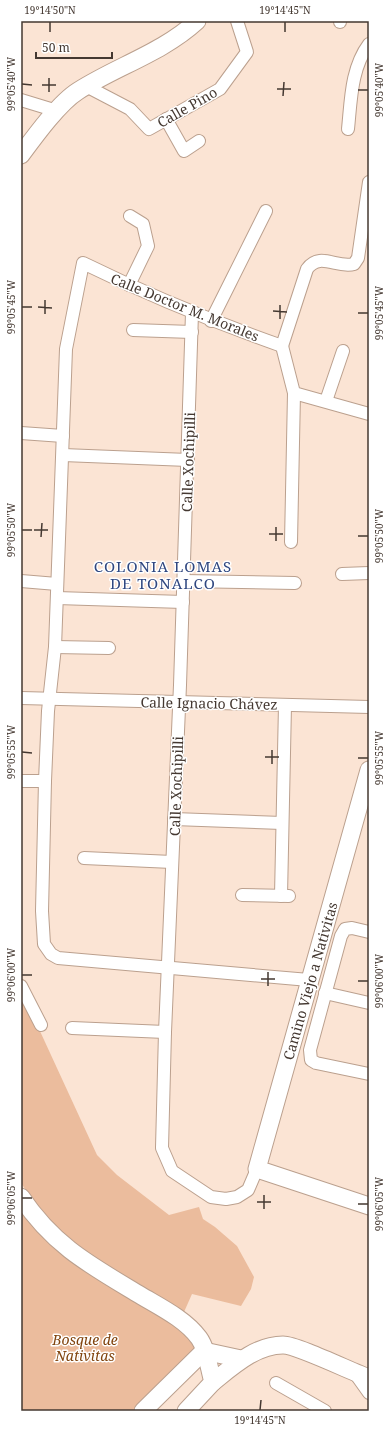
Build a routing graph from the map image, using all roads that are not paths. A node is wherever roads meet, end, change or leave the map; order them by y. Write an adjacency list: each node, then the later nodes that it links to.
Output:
1 (197, 21): 4 (main road)
2 (237, 21): 7 (street, Calle Pino)
3 (369, 44): 8 (street)
4 (86, 86): 6 (main road); 7 (street, Calle Pino)
5 (21, 100): 6 (street)
6 (57, 111): 10 (main road)
7 (166, 119): 9 (street)
8 (348, 129)
9 (200, 141)
10 (21, 155)
11 (369, 182): 19 (street)
12 (266, 211): 16 (street)
13 (130, 216): 14 (street)
14 (129, 286): 15 (street, Calle Doctor M. Morales); 25 (street, Calle Doctor M. Morales)
15 (192, 313): 16 (street, Calle Doctor M. Morales); 18 (street, Calle Xochipilli)
16 (210, 321): 19 (street, Calle Doctor M. Morales)
17 (133, 330): 18 (street)
18 (192, 332): 27 (street, Calle Xochipilli)
19 (282, 346): 21 (street)
20 (343, 351): 22 (street)
21 (294, 393): 22 (street); 28 (street)
22 (326, 401): 23 (street)
23 (369, 414)
24 (21, 433): 25 (street)
25 (63, 436): 26 (street)
26 (63, 455): 27 (street); 34 (street)
27 (188, 460): 32 (street, Calle Xochipilli)
28 (291, 542)
29 (369, 573): 30 (street)
30 (342, 574)
31 (21, 581): 34 (street)
32 (184, 581): 33 (street); 36 (street, Calle Xochipilli)
33 (295, 583)
34 (57, 584): 35 (street)
35 (57, 598): 36 (street); 37 (street)
36 (183, 602): 41 (street, Calle Xochipilli)
37 (55, 647): 38 (street); 40 (street)
38 (109, 648)
39 (21, 698): 40 (street, Calle Ignacio Chávez)
40 (50, 700): 41 (street, Calle Ignacio Chávez); 46 (street)
41 (179, 702): 42 (street, Calle Ignacio Chávez); 47 (street, Calle Xochipilli)
42 (285, 705): 43 (street, Calle Ignacio Chávez); 48 (street)
43 (369, 707)
44 (369, 770): 54 (main road, Camino Viejo a Nativitas)
45 (21, 781): 46 (street)
46 (45, 781): 53 (street)
47 (174, 819): 48 (street); 50 (street, Calle Xochipilli)
48 (282, 823): 51 (street)
49 (84, 858): 50 (street)
50 (172, 862): 53 (street, Calle Xochipilli)
51 (242, 894)
52 (369, 932): 56 (street)
53 (168, 967): 54 (street); 60 (street, Calle Xochipilli)
54 (309, 980): 62 (main road, Camino Viejo a Nativitas)
55 (21, 986): 58 (street)
56 (325, 993): 57 (street); 61 (street)
57 (369, 1003)
58 (41, 1025)
59 (72, 1028): 60 (street)
60 (165, 1032): 63 (street, Calle Xochipilli)
61 (369, 1074)
62 (257, 1169): 63 (street, Camino Viejo a Nativitas); 65 (main road)
63 (248, 1190)
64 (21, 1197): 66 (main road)
65 (369, 1206)
66 (204, 1351): 67 (main road); 69 (main road); 72 (main road)
67 (241, 1359): 68 (main road); 69 (main road)
68 (361, 1375): 71 (street)
69 (213, 1382): 73 (main road)
70 (276, 1383): 74 (street)
71 (369, 1393)
72 (144, 1411)
73 (186, 1411)
74 (325, 1411)

